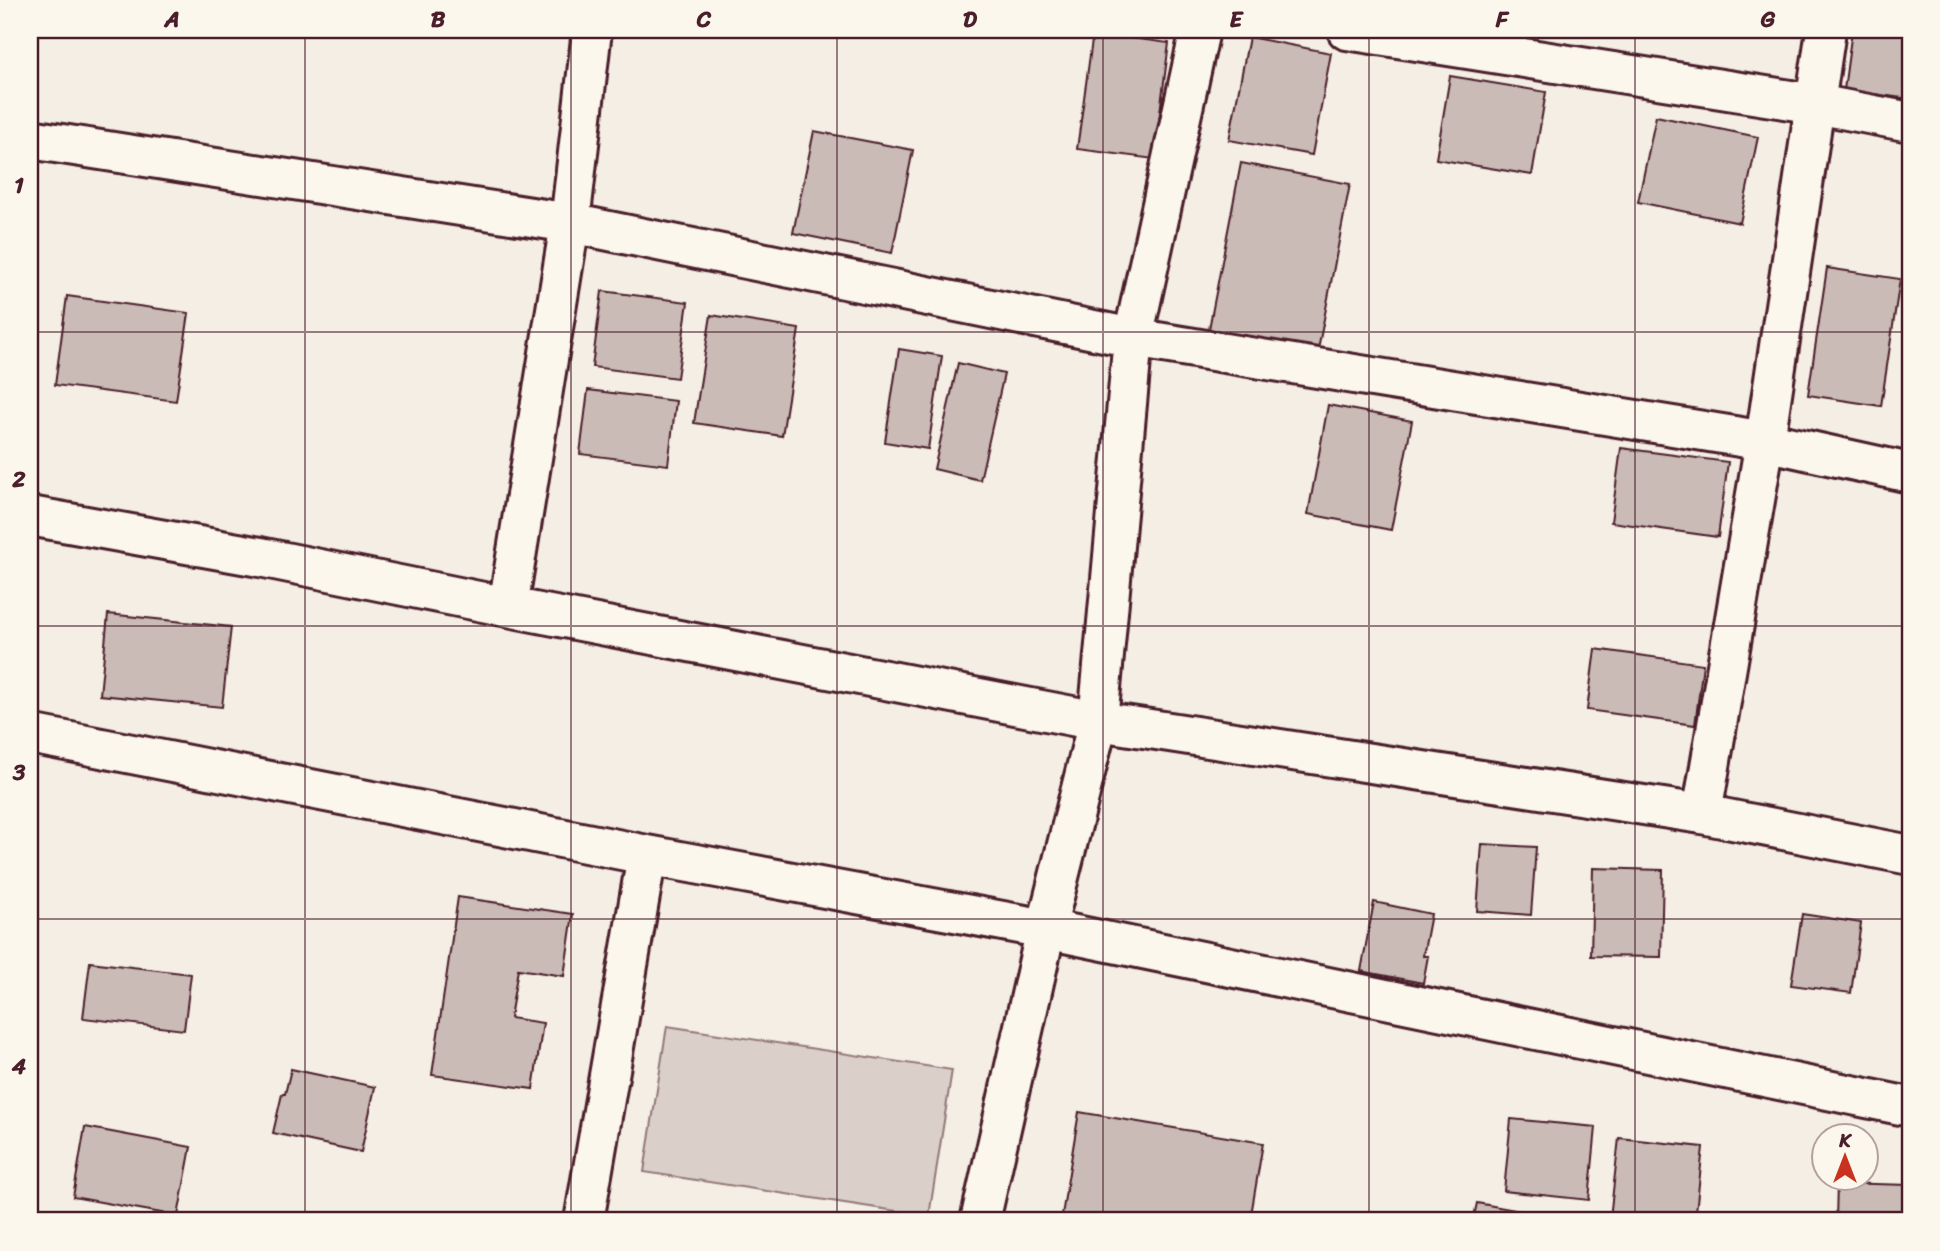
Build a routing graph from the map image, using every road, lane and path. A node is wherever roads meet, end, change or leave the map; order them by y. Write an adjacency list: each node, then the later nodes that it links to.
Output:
1 (593, 30): 8 (street)
2 (1200, 30): 9 (street)
3 (1347, 30): 5 (street)
4 (1826, 30): 5 (street)
5 (1815, 104): 6 (street); 10 (street)
6 (1910, 121)
7 (30, 139): 8 (street)
8 (570, 223): 9 (street); 13 (street)
9 (1133, 338): 10 (street); 14 (street)
10 (1765, 441): 11 (street); 16 (street)
11 (1910, 473)
12 (30, 516): 13 (street)
13 (508, 607): 14 (street)
14 (1098, 721): 16 (street); 19 (street)
15 (30, 734): 17 (street)
16 (1702, 814): 18 (street)
17 (647, 855): 19 (street); 21 (street)
18 (1910, 855)
19 (1046, 929): 20 (street); 22 (street)
20 (1910, 1107)
21 (584, 1221)
22 (980, 1221)

